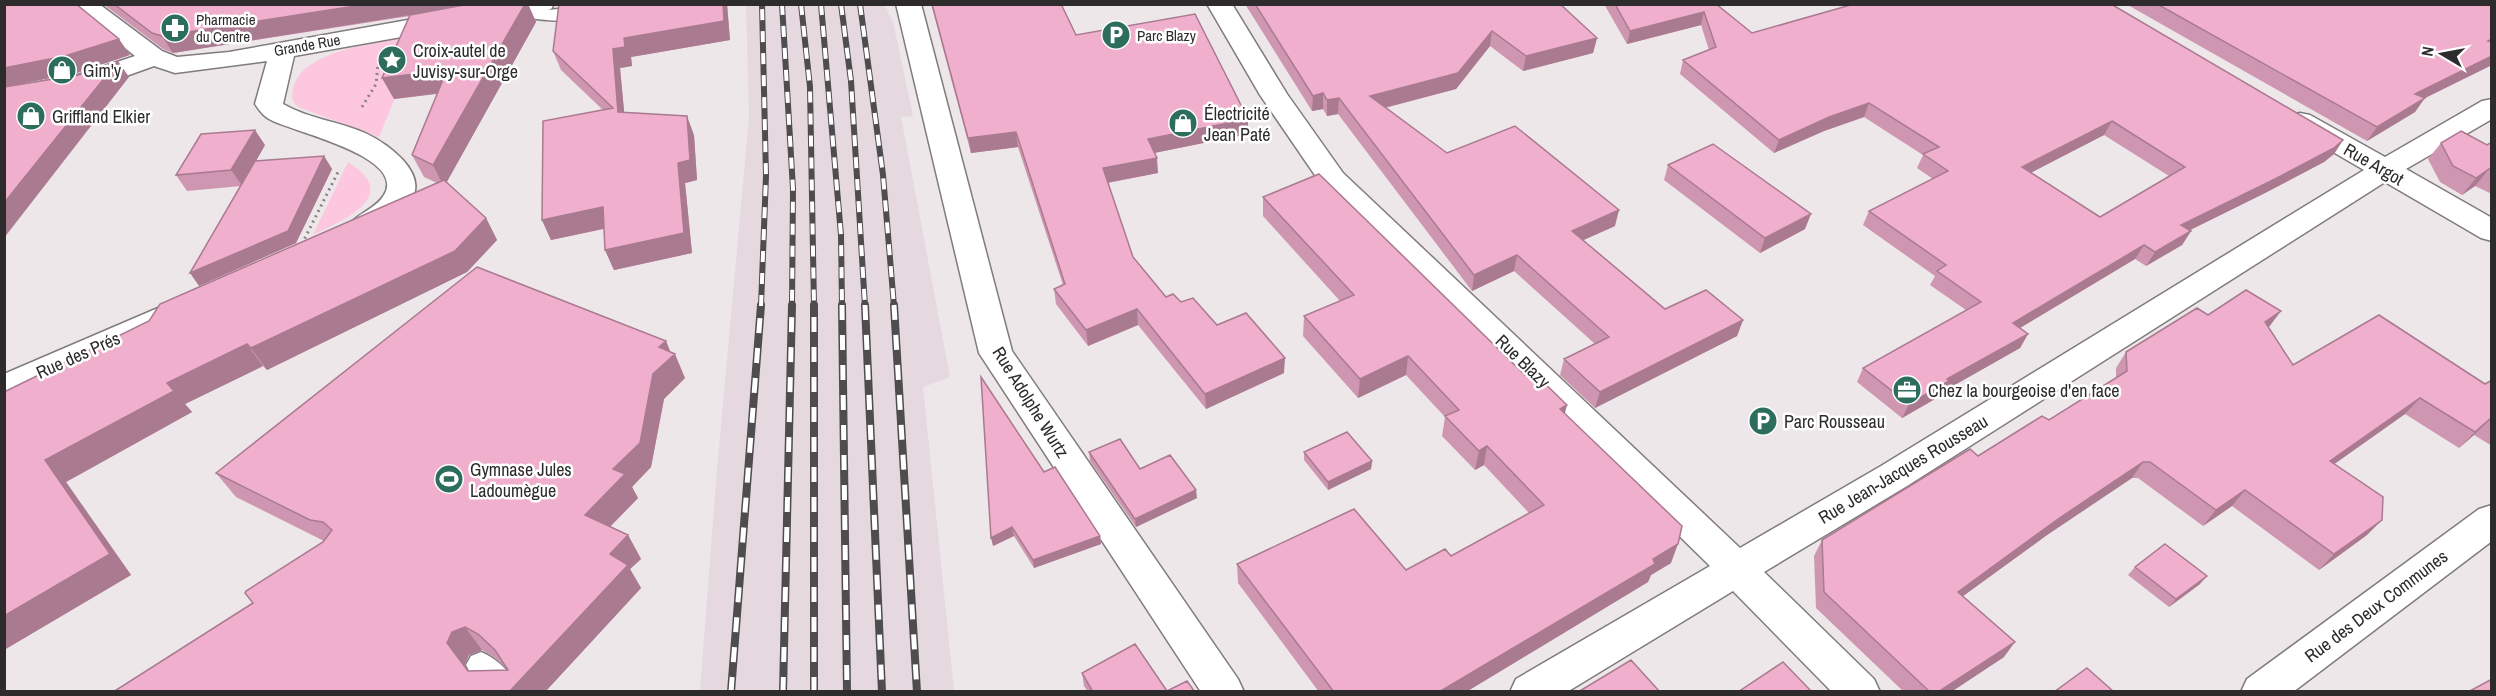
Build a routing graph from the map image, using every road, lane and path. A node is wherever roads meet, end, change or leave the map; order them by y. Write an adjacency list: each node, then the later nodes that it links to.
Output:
1 (82, 4): 9 (street)
2 (542, 4): 5 (street, Grande Rue)
3 (908, 4): 23 (street, Rue Adolphe Wurtz)
4 (1219, 4): 20 (street, Rue Blazy)
5 (512, 10): 6 (lane); 7 (street, Grande Rue)
6 (606, 11)
7 (396, 29): 8 (street, Grande Rue); 13 (path)
8 (283, 49): 9 (street, Grande Rue); 13 (street)
9 (153, 57): 10 (street)
10 (4, 97)
11 (2273, 105): 14 (street, Rue Argot)
12 (2492, 107): 14 (street, Rue Jean-Jacques Rousseau)
13 (350, 138): 16 (path); 16 (street)
14 (2384, 170): 15 (street, Rue Argot); 20 (street, Rue Jean-Jacques Rousseau)
15 (2492, 231)
16 (294, 258)
17 (189, 305): 18 (street, Rue des Prés)
18 (4, 388)
19 (2492, 520): 26 (street, Rue des Deux Communes)
20 (1735, 570): 24 (street, Rue Jean-Jacques Rousseau); 25 (street, Rue Blazy)
21 (481, 665): 22 (lane)
22 (507, 692)
23 (1224, 692)
24 (1530, 692)
25 (1860, 692)
26 (2261, 692)

